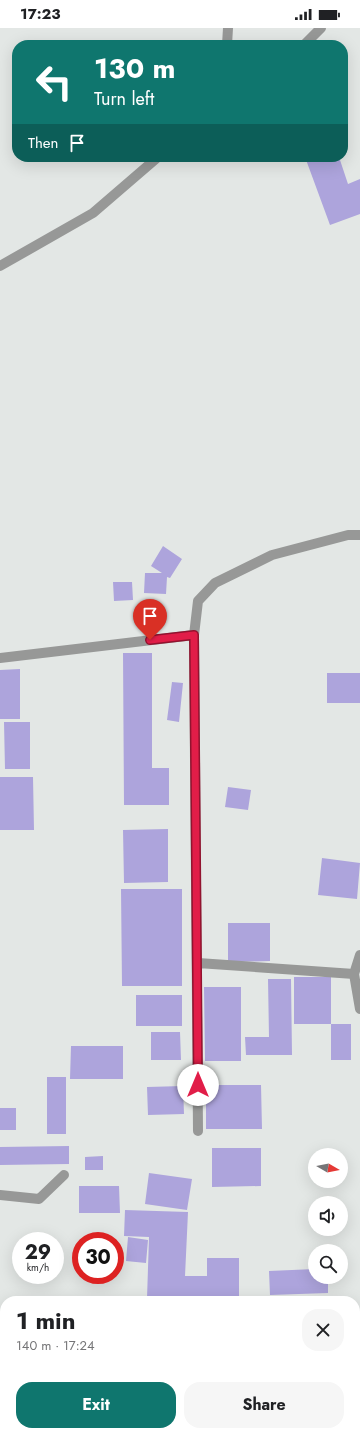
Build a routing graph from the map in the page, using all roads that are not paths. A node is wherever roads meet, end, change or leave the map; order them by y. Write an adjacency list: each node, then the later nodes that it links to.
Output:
1 (228, 28): 3 (street)
2 (321, 28): 4 (street)
3 (227, 40)
4 (309, 40)
5 (152, 162): 6 (street)
6 (0, 266)
7 (360, 534): 8 (street)
8 (194, 635): 9 (street); 11 (street)
9 (0, 658)
10 (360, 955): 12 (street)
11 (198, 964): 12 (street); 14 (street)
12 (354, 974): 13 (street)
13 (360, 1009)
14 (198, 1131)
15 (64, 1175): 16 (street)
16 (0, 1195)

